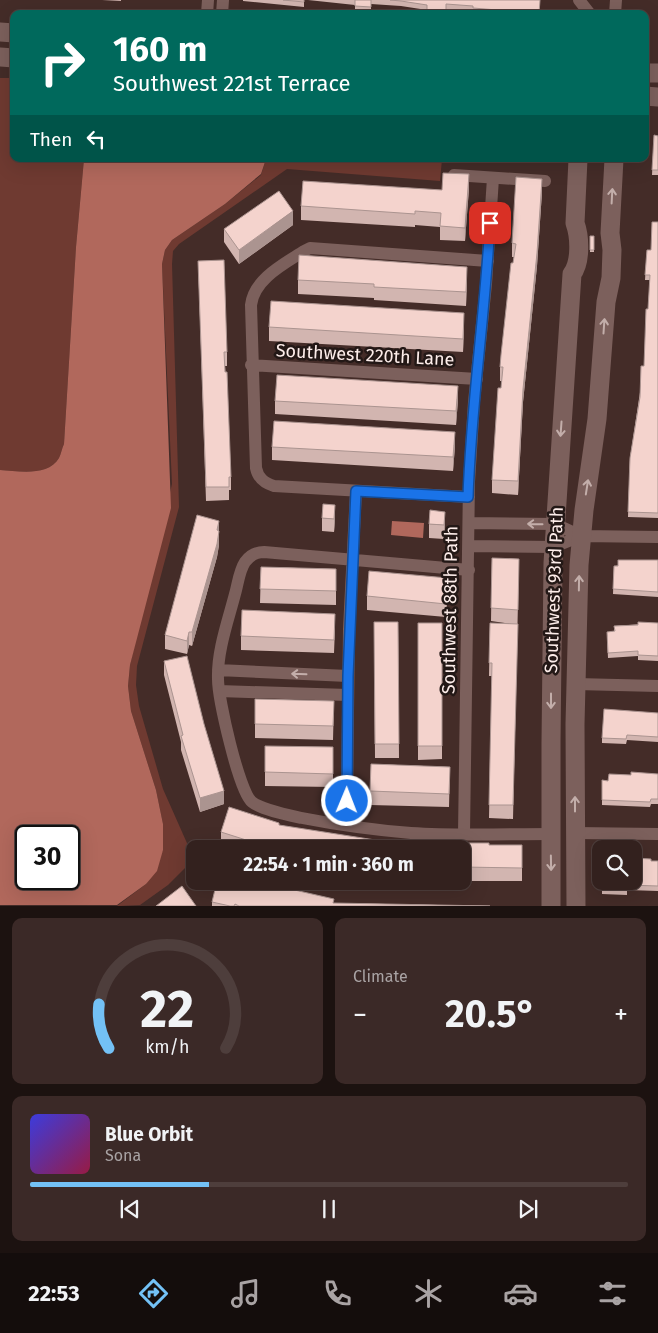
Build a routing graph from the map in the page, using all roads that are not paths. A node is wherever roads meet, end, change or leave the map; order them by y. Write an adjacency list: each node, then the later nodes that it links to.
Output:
1 (579, 0): 2 (street)
2 (587, 10)
3 (578, 162): 14 (street, Southwest 93rd Path, one-way to 14)
4 (614, 162): 15 (street, Southwest 93rd Path, one-way to 4)
5 (448, 175): 6 (street)
6 (493, 178): 7 (street); 8 (street, Southwest 88th Path)
7 (545, 180)
8 (488, 261): 9 (street); 10 (street, Southwest 88th Path)
9 (251, 366): 10 (street, Southwest 220th Lane); 11 (street)
10 (477, 379): 12 (street, Southwest 88th Path)
11 (356, 491): 12 (street); 19 (street)
12 (468, 497): 13 (street, Southwest 88th Path)
13 (469, 523): 14 (street, one-way to 13); 17 (street, Southwest 88th Path)
14 (555, 524): 15 (street); 18 (street, Southwest 93rd Path)
15 (581, 536): 16 (street); 18 (street); 23 (street, Southwest 93rd Path, one-way to 15)
16 (658, 537)
17 (469, 546): 18 (street); 20 (street, Southwest 88th Path)
18 (554, 547): 30 (street, Southwest 93rd Path, one-way to 30)
19 (352, 560): 20 (street); 21 (street); 22 (street)
20 (469, 570): 29 (street, Southwest 88th Path)
21 (218, 670): 22 (street, one-way to 21); 25 (street)
22 (348, 676): 26 (street)
23 (576, 684): 24 (street); 28 (street, Southwest 93rd Path, one-way to 23)
24 (658, 686)
25 (218, 691): 26 (street); 27 (street)
26 (348, 695): 27 (street)
27 (345, 825): 29 (street)
28 (575, 833): 31 (street); 33 (street, Southwest 93rd Path)
29 (464, 834): 30 (street)
30 (550, 834): 32 (street, Southwest 93rd Path, one-way to 32)
31 (658, 834)
32 (551, 906)
33 (576, 906)

